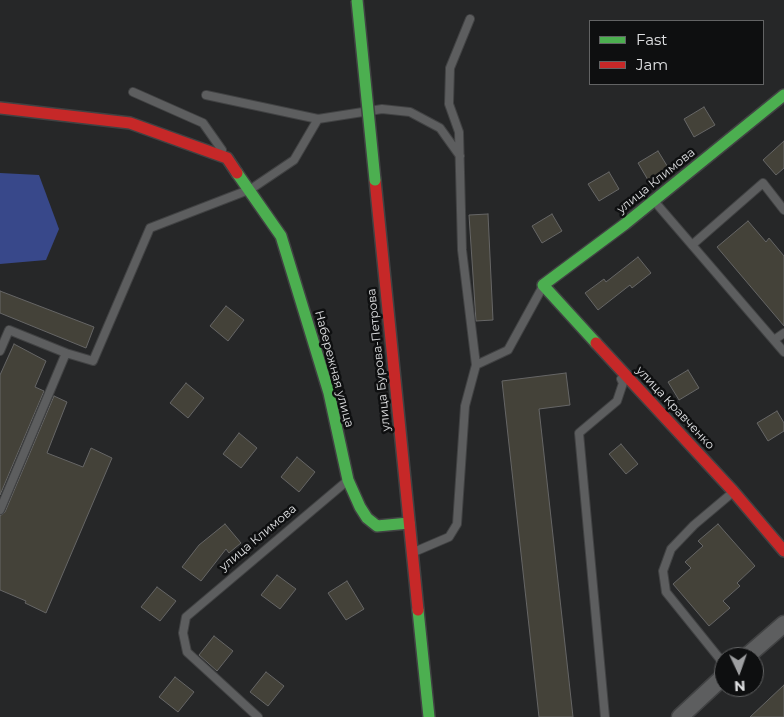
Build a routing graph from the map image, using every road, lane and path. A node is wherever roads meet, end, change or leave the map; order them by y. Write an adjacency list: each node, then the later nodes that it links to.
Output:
1 (357, 0): 25 (street, улица Бурова-Петрова, bridge)
2 (470, 19): 8 (lane)
3 (133, 92): 9 (lane)
4 (206, 95): 7 (lane)
5 (784, 95): 11 (street, улица Климова)
6 (0, 108): 9 (street)
7 (318, 119): 8 (lane); 10 (lane)
8 (460, 156): 21 (lane)
9 (227, 158): 10 (street, Набережная улица)
10 (251, 189): 18 (lane); 22 (street, Набережная улица)
11 (654, 201): 13 (lane); 14 (street, улица Климова)
12 (784, 210): 13 (lane)
13 (692, 245): 16 (lane)
14 (543, 285): 20 (street, улица Кравченко); 21 (lane)
15 (784, 332): 16 (lane)
16 (774, 340): 19 (lane)
17 (0, 351): 18 (lane)
18 (66, 352): 24 (lane)
19 (784, 352)
20 (612, 360): 23 (street, улица Кравченко); 34 (lane)
21 (476, 365): 27 (lane)
22 (348, 480): 25 (street, Набережная улица); 32 (lane, улица Климова)
23 (733, 491): 26 (street, улица Кравченко); 30 (lane)
24 (0, 510)
25 (409, 523): 27 (street, улица Бурова-Петрова)
26 (784, 551)
27 (412, 553): 33 (street, улица Бурова-Петрова)
28 (784, 624): 29 (street)
29 (758, 647)
30 (714, 652)
31 (714, 685): 35 (street)
32 (258, 717)
33 (429, 717)
34 (605, 717)
35 (680, 717)

